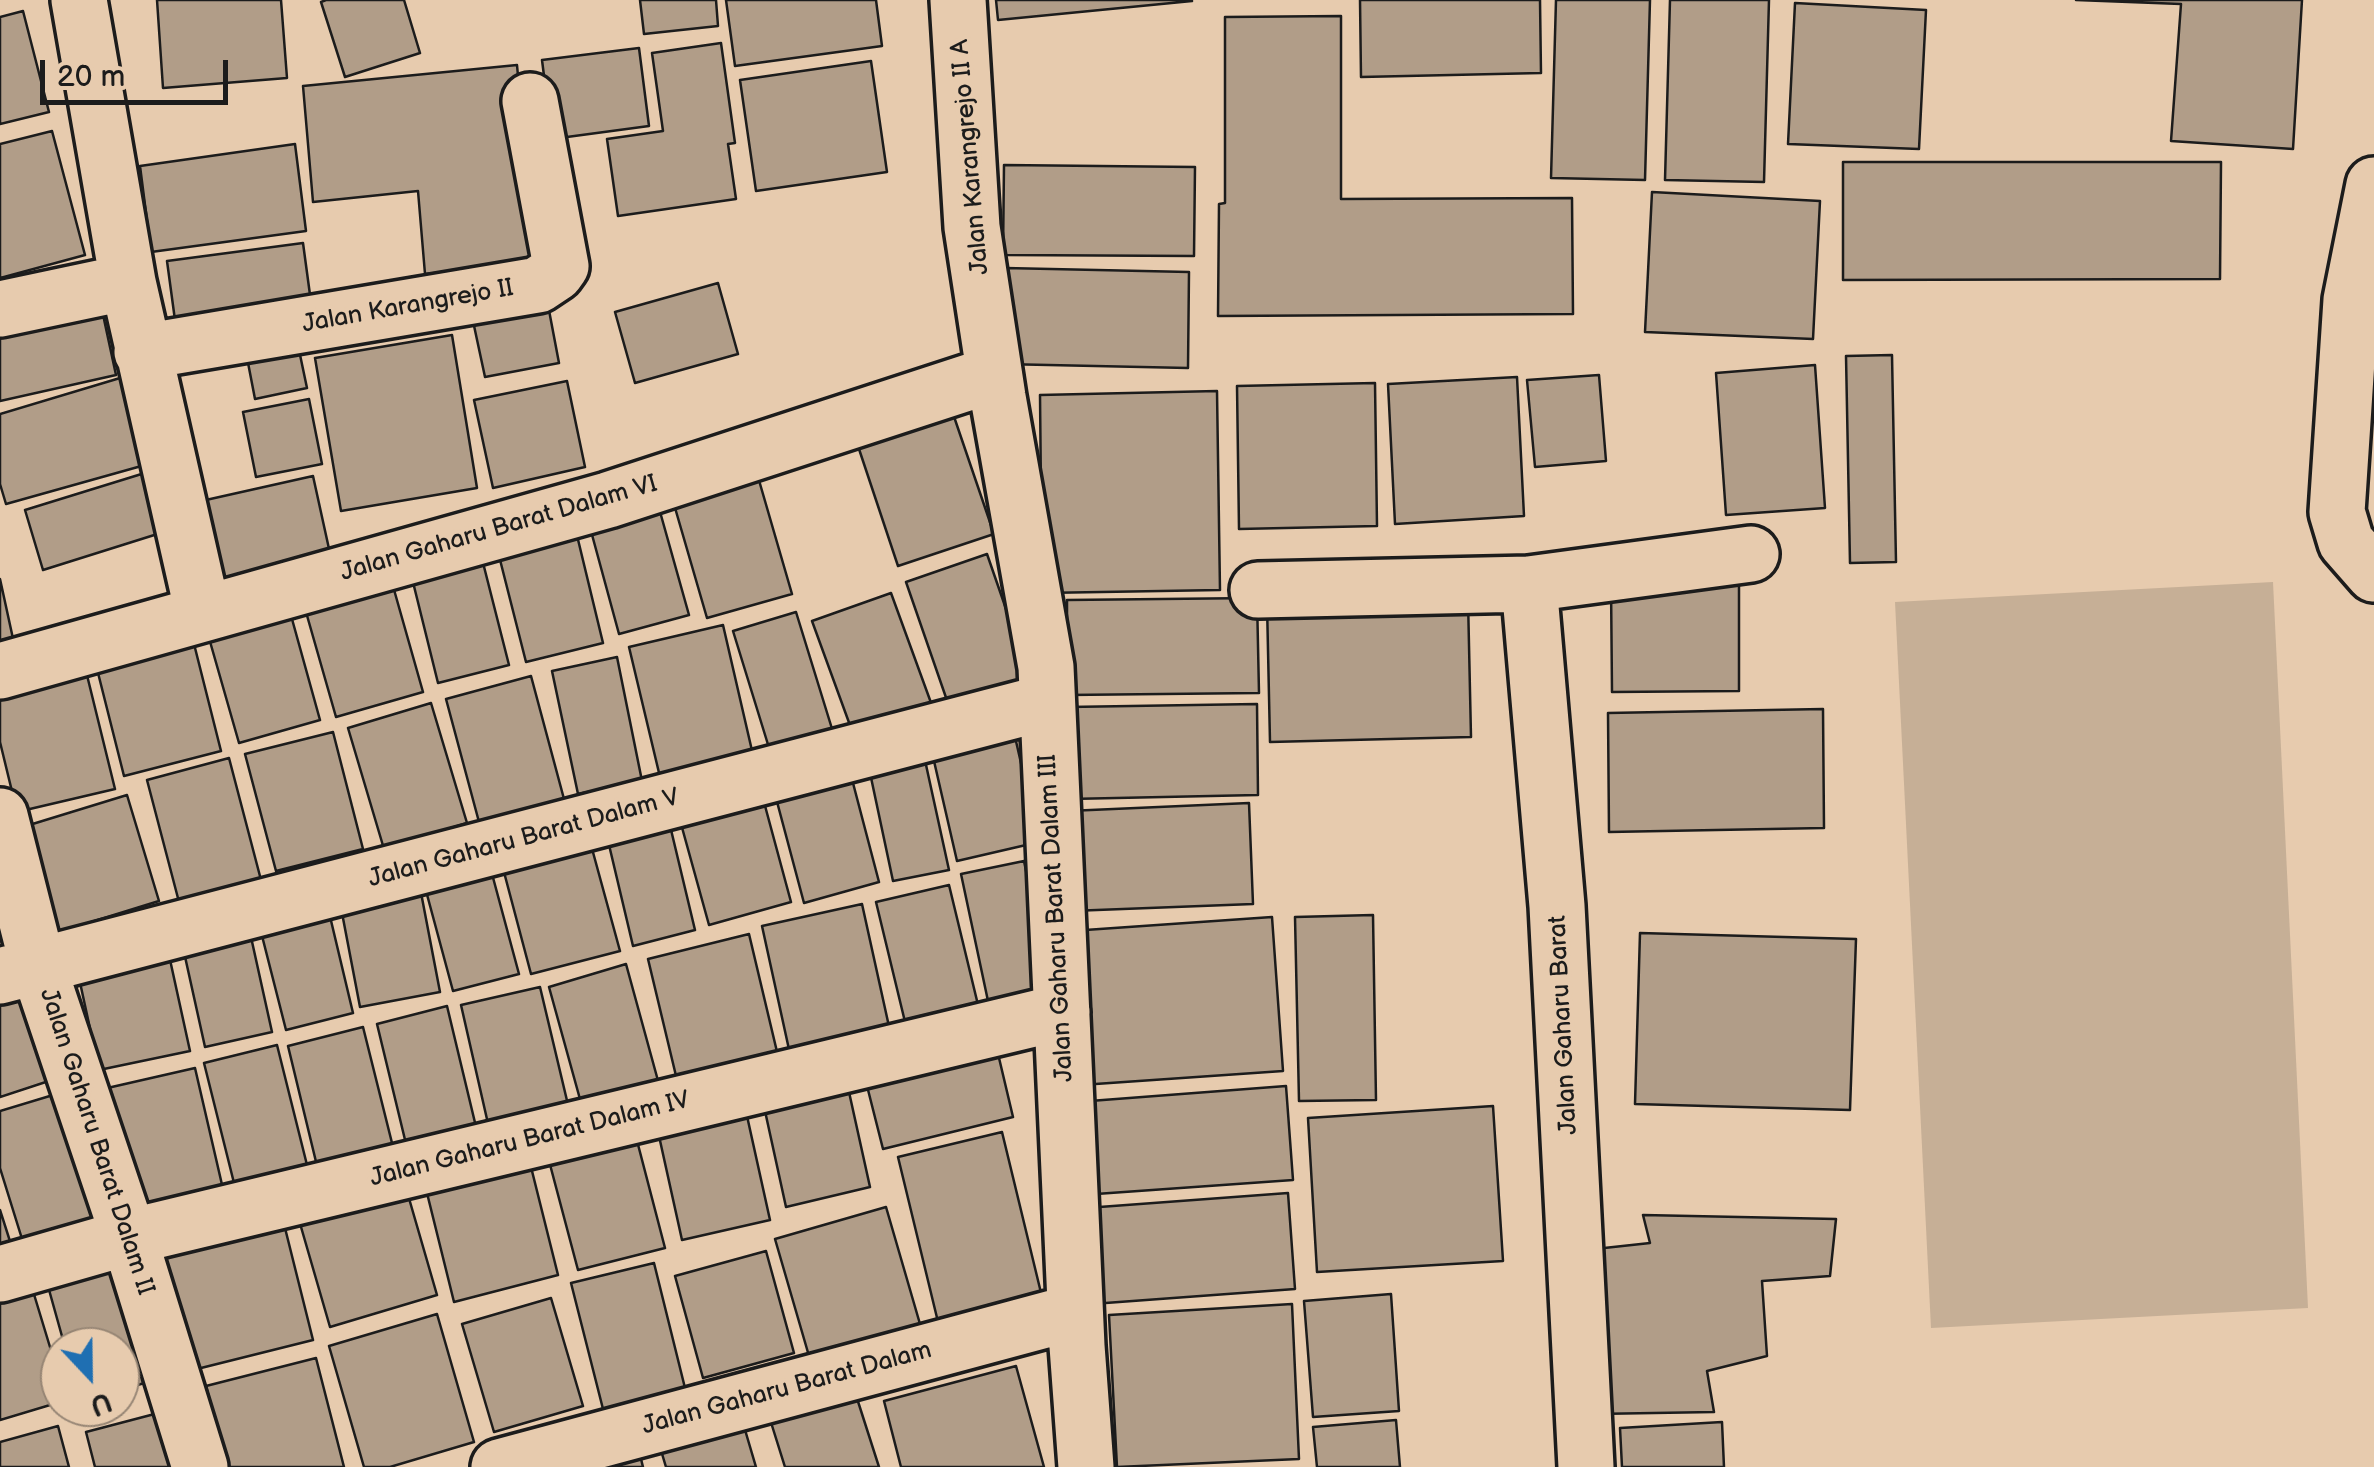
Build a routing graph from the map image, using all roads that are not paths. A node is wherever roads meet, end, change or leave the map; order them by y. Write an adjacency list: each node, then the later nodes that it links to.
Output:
1 (78, 0): 5 (street)
2 (958, 0): 9 (street, Jalan Karangrejo II A)
3 (530, 101): 8 (street, Jalan Karangrejo II)
4 (2374, 184): 6 (street)
5 (128, 282): 7 (street); 8 (street)
6 (2363, 299): 11 (street)
7 (0, 309)
8 (142, 352): 14 (street)
9 (994, 374): 14 (street, Jalan Gaharu Barat Dalam VI); 16 (street, Jalan Gaharu Barat Dalam III)
10 (1751, 554): 12 (street)
11 (2374, 574)
12 (1529, 584): 13 (street); 26 (street, Jalan Gaharu Barat)
13 (1258, 590)
14 (203, 613): 15 (street, Jalan Gaharu Barat Dalam VI)
15 (0, 671)
16 (1047, 702): 18 (street, Jalan Gaharu Barat Dalam V); 19 (street, Jalan Gaharu Barat Dalam III)
17 (0, 816): 18 (street, Jalan Gaharu Barat Dalam II)
18 (19, 971): 20 (street, Jalan Gaharu Barat Dalam II)
19 (1062, 1012): 20 (street, Jalan Gaharu Barat Dalam IV); 22 (street, Jalan Gaharu Barat Dalam III)
20 (129, 1237): 21 (street, Jalan Gaharu Barat Dalam IV); 23 (street, Jalan Gaharu Barat Dalam II)
21 (0, 1274)
22 (1075, 1312): 24 (street, Jalan Gaharu Barat Dalam); 25 (street, Jalan Gaharu Barat Dalam III)
23 (200, 1467)
24 (499, 1467)
25 (1086, 1467)
26 (1586, 1467)

